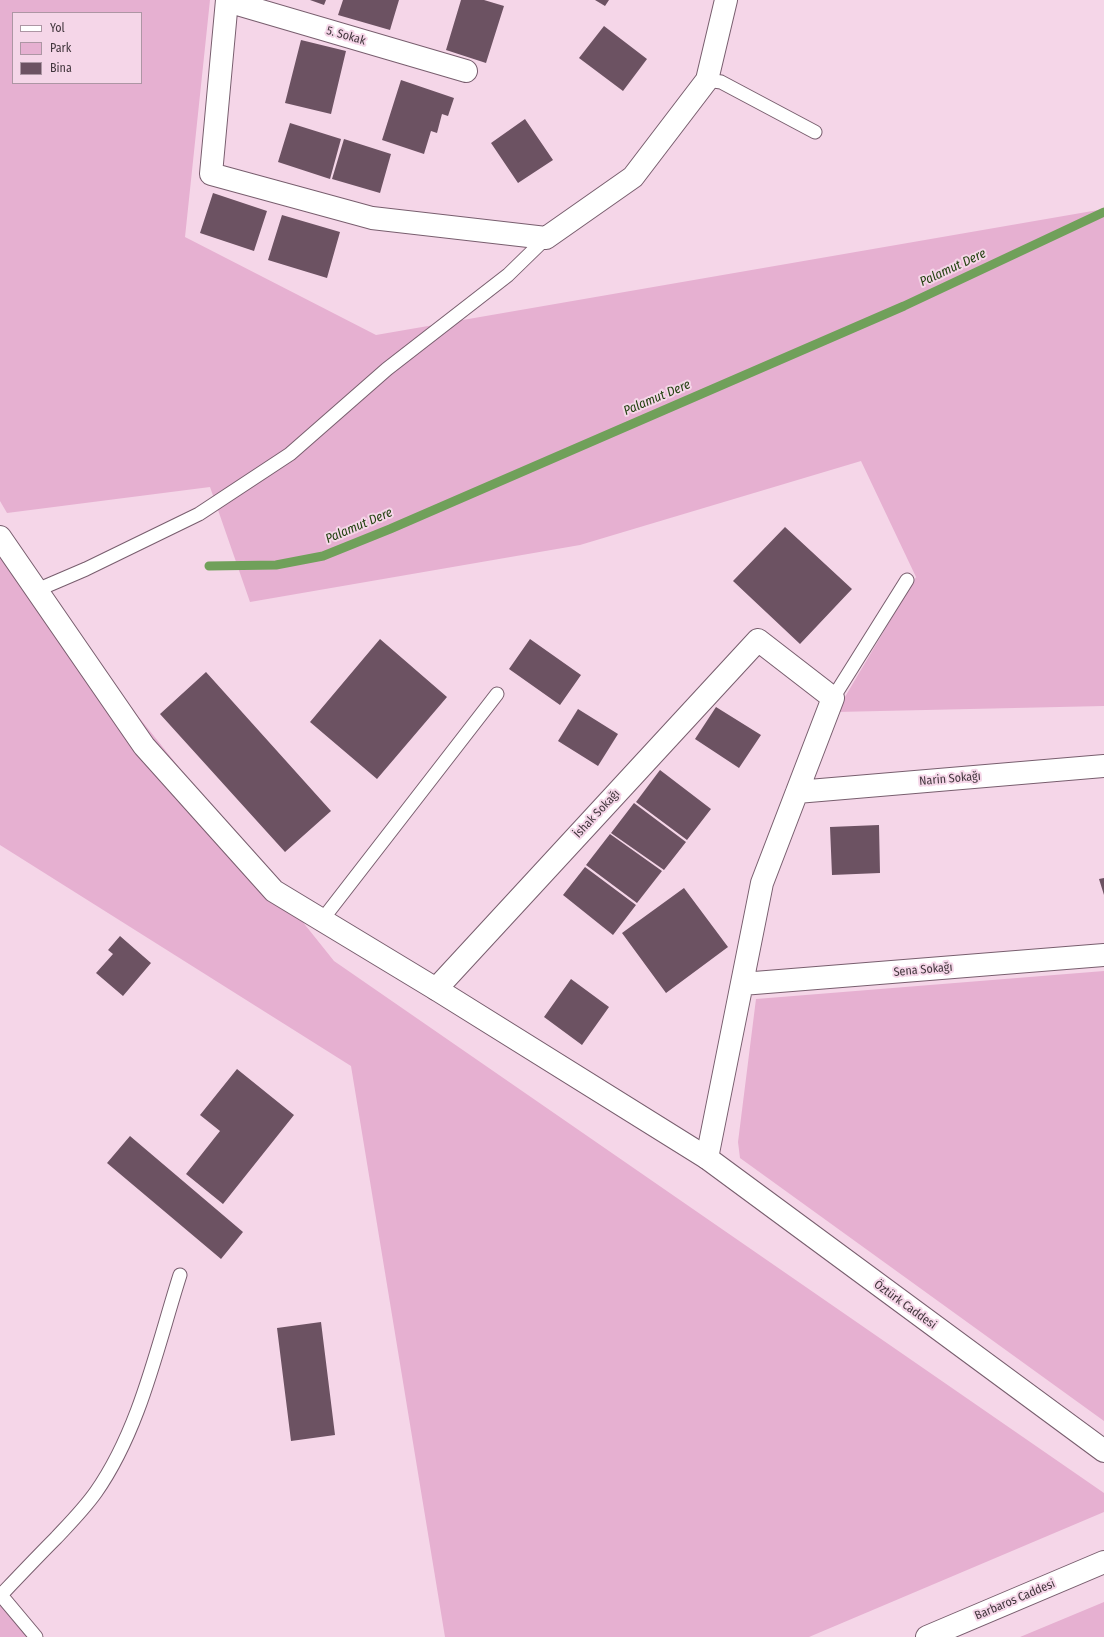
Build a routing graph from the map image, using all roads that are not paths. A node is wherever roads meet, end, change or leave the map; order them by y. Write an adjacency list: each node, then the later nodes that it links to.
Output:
1 (227, 0): 3 (street, 5. Sokak); 6 (street)
2 (726, 0): 4 (street)
3 (466, 71)
4 (707, 80): 5 (lane); 6 (street)
5 (815, 132)
6 (546, 238): 9 (lane)
7 (0, 537): 9 (street, Öztürk Caddesi)
8 (907, 580): 11 (lane)
9 (37, 590): 14 (street, Öztürk Caddesi)
10 (496, 694): 14 (lane)
11 (833, 698): 13 (street); 17 (street, İshak Sokağı)
12 (1104, 766): 13 (street, Narin Sokağı)
13 (797, 792): 16 (street)
14 (322, 920): 17 (street, Öztürk Caddesi)
15 (1104, 955): 16 (street, Sena Sokağı)
16 (742, 984): 18 (street)
17 (436, 989): 18 (street, Öztürk Caddesi)
18 (707, 1158): 20 (street, Öztürk Caddesi)
19 (180, 1274): 22 (lane)
20 (1104, 1451)
21 (1104, 1562): 24 (street, Barbaros Caddesi)
22 (0, 1594): 23 (lane)
23 (36, 1637)
24 (927, 1637)

